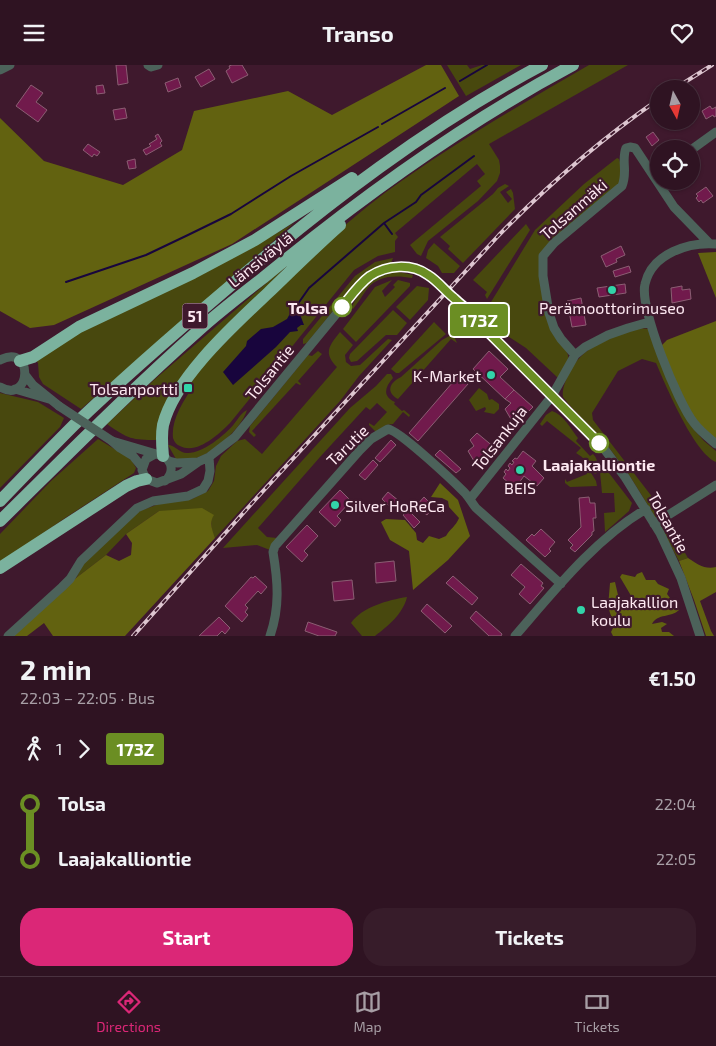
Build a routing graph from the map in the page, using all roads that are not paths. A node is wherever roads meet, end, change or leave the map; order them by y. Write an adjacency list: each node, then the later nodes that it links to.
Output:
1 (10, 65): 6 (street)
2 (148, 65): 3 (street)
3 (158, 65)
4 (542, 65): 9 (highway, Länsiväylä / 51)
5 (573, 65): 11 (highway, Länsiväylä / 51)
6 (0, 70)
7 (716, 132): 8 (street)
8 (700, 143)
9 (405, 149): 18 (highway); 33 (highway, Länsiväylä / 51)
10 (650, 165): 16 (street, Tolsanmäki)
11 (390, 179): 26 (highway); 35 (highway, Länsiväylä / 51)
12 (665, 190): 13 (street, Tolsanmäki)
13 (713, 244): 14 (street)
14 (649, 322): 16 (street); 25 (street)
15 (0, 349): 17 (street)
16 (575, 355): 22 (street, Tolsankuja)
17 (3, 358): 18 (street)
18 (20, 361): 19 (street)
19 (26, 376): 21 (street); 23 (street)
20 (0, 387): 21 (street)
21 (15, 389): 23 (street)
22 (552, 396): 27 (street, Tolsantie); 32 (street, Tolsankuja); 34 (street, Tolsantie)
23 (49, 399): 24 (street, bridge)
24 (112, 441): 26 (street, Tolsantie); 29 (street)
25 (716, 445)
26 (162, 457): 28 (street, Tolsantie); 29 (street); 30 (street)
27 (209, 457): 28 (street, Tolsantie); 39 (street)
28 (198, 462): 30 (street, Tolsantie)
29 (144, 473): 30 (street); 37 (highway)
30 (164, 481)
31 (716, 485): 36 (street)
32 (470, 499): 38 (street, Tarutie); 40 (street, Tarutie)
33 (0, 501)
34 (646, 509): 36 (street, Tolsantie); 38 (street)
35 (0, 521)
36 (654, 524): 42 (street, Tolsantie)
37 (0, 568)
38 (561, 584): 41 (street)
39 (8, 636)
40 (270, 636)
41 (516, 636)
42 (700, 636)

